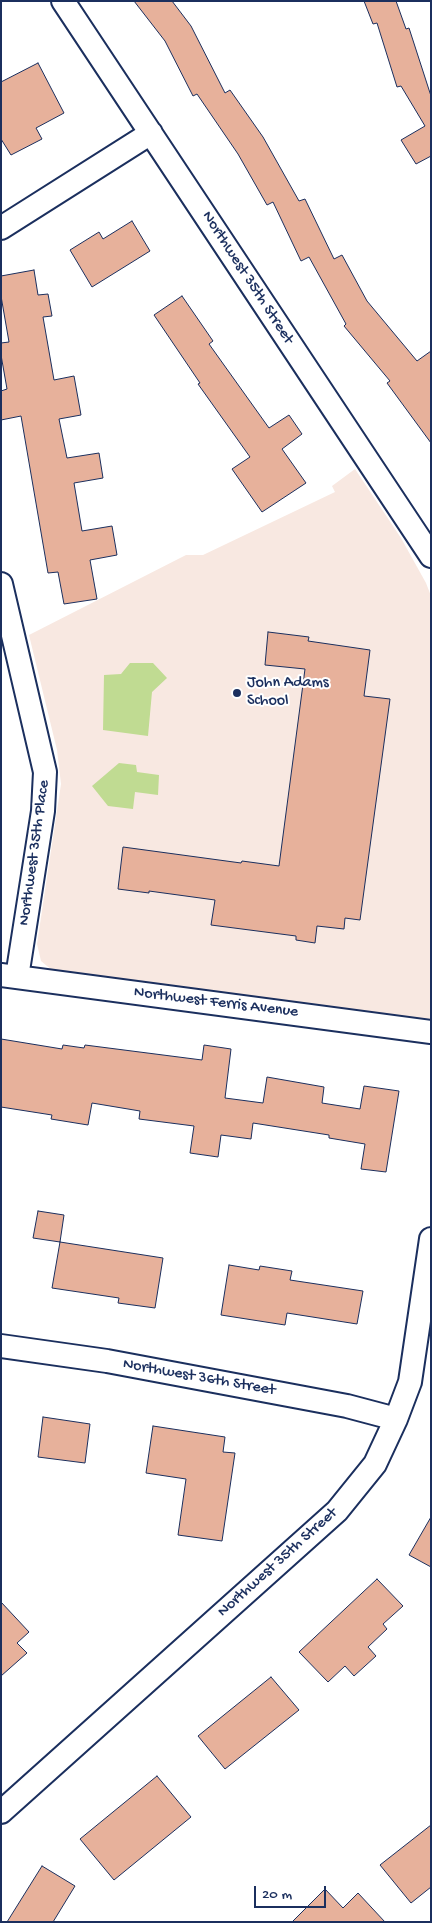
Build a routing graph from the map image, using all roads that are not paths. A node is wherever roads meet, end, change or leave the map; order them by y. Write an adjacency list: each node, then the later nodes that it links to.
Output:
1 (63, 1): 2 (street, Northwest 35th Street)
2 (151, 133): 3 (street); 4 (street, Northwest 35th Street)
3 (1, 228)
4 (431, 556)
5 (1, 584): 6 (street, Northwest 35th Place)
6 (9, 976): 7 (street, Northwest Ferris Avenue)
7 (431, 1032)
8 (431, 1239): 10 (street, Northwest 35th Street)
9 (1, 1346): 10 (street, Northwest 36th Street)
10 (396, 1419): 11 (street, Northwest 35th Street)
11 (1, 1812)

